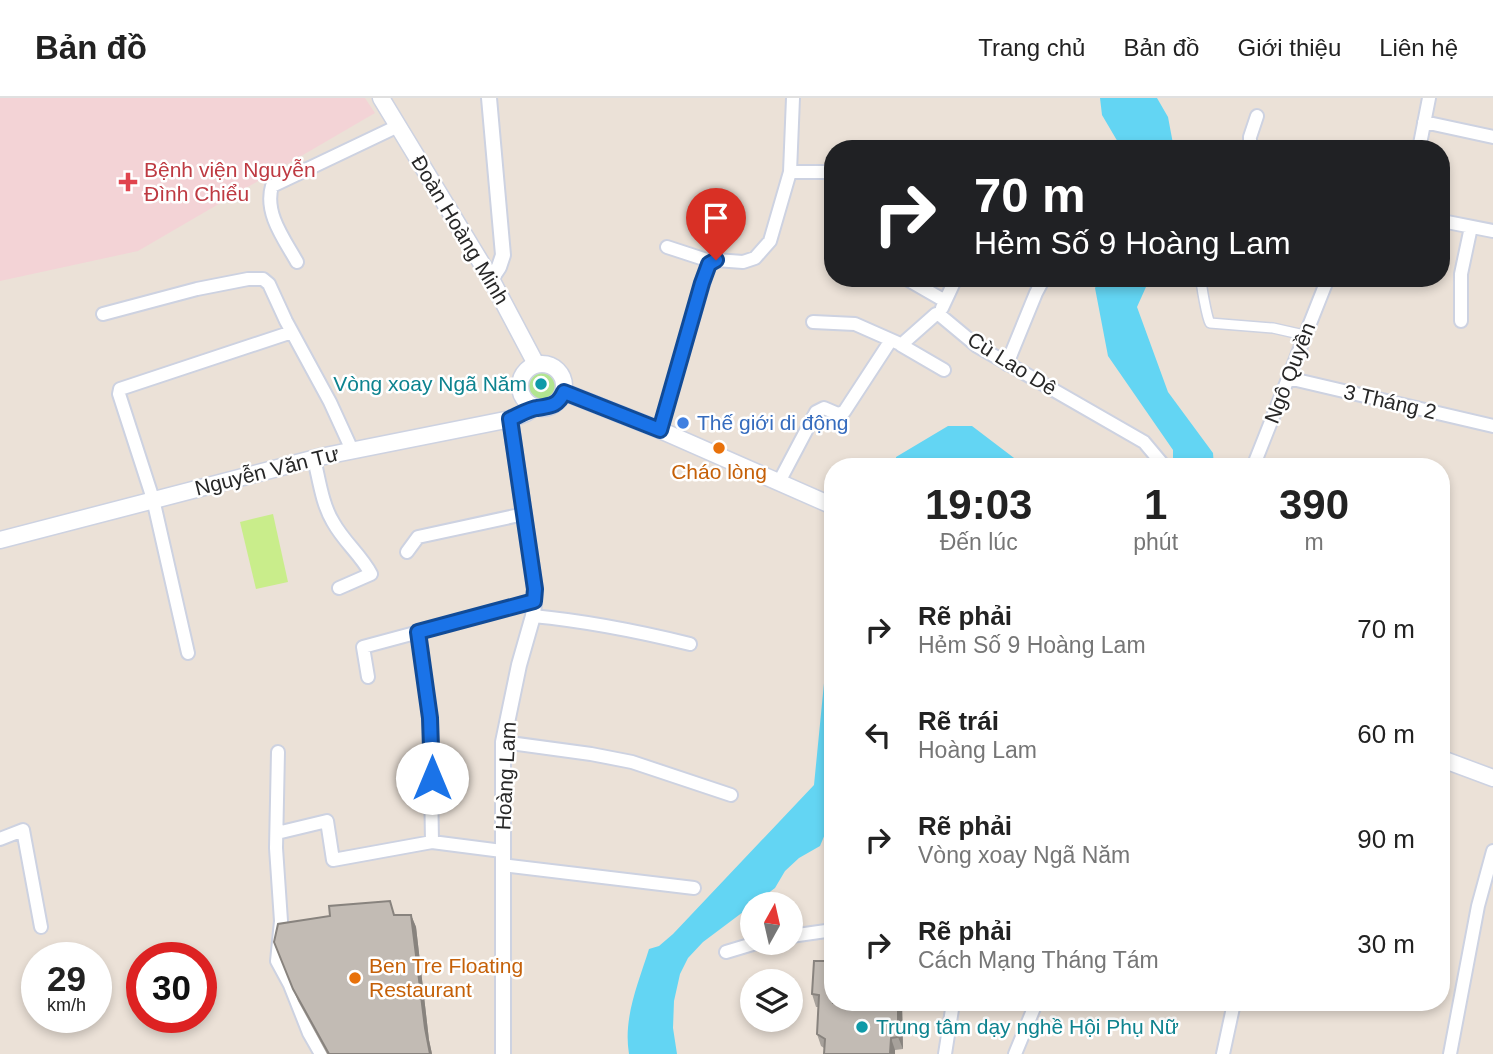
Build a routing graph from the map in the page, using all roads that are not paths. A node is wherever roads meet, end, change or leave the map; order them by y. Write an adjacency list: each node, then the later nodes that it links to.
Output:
1 (382, 98): 7 (main road, Đoàn Hoàng Minh)
2 (489, 98): 19 (street)
3 (793, 98): 11 (street)
4 (1429, 98): 6 (street)
5 (1257, 116): 9 (street)
6 (1424, 122): 8 (street); 10 (street)
7 (398, 126): 17 (street); 19 (main road, Đoàn Hoàng Minh)
8 (1493, 137)
9 (1250, 140)
10 (1421, 140)
11 (790, 172): 12 (street); 18 (street)
12 (824, 172)
13 (1450, 222): 14 (street)
14 (1471, 227): 15 (street); 28 (street)
15 (1493, 232)
16 (667, 247): 18 (street)
17 (297, 262)
18 (713, 262): 41 (street)
19 (491, 279): 33 (main road, Đoàn Hoàng Minh)
20 (921, 287): 25 (street)
21 (952, 287): 25 (street)
22 (1039, 287): 34 (street)
23 (1201, 287): 31 (street)
24 (1324, 287): 31 (street, Ngô Quyền)
25 (945, 301): 27 (street)
26 (103, 314): 30 (street)
27 (938, 314): 32 (street); 34 (street, Cù Lao Dê)
28 (1461, 321)
29 (813, 322): 32 (street, Cù Lao Dê)
30 (292, 332): 42 (street); 47 (street)
31 (1304, 335): 36 (street, Ngô Quyền)
32 (896, 342): 35 (street, Cù Lao Dê); 46 (street)
33 (536, 364): 37 (main road); 38 (main road)
34 (1007, 364): 43 (street, Cù Lao Dê)
35 (944, 370)
36 (1287, 378): 40 (street, 3 Tháng 2); 44 (street, Ngô Quyền)
37 (564, 392): 38 (main road); 41 (main road)
38 (534, 407): 39 (main road, Nguyễn Văn Tư)
39 (510, 419): 42 (main road, Nguyễn Văn Tư); 49 (street, Hoàng Lam)
40 (1493, 426)
41 (660, 430): 46 (main road)
42 (352, 450): 45 (main road, Nguyễn Văn Tư)
43 (1157, 458)
44 (1256, 458)
45 (314, 459): 47 (main road, Nguyễn Văn Tư); 52 (street)
46 (779, 482): 48 (main road)
47 (153, 499): 50 (main road, Nguyễn Văn Tư); 56 (street)
48 (824, 502)
49 (524, 514): 51 (street); 53 (street, Hoàng Lam)
50 (0, 540)
51 (407, 552)
52 (339, 588)
53 (533, 609): 54 (street); 55 (street); 58 (street, Hoàng Lam)
54 (418, 632): 57 (street); 65 (street)
55 (690, 644)
56 (188, 653)
57 (368, 677)
58 (503, 742): 62 (street); 67 (street, Hoàng Lam)
59 (278, 752): 63 (street)
60 (1450, 762): 61 (main road)
61 (1493, 778)
62 (731, 795)
63 (277, 833): 65 (street); 77 (street)
64 (0, 839): 69 (street)
65 (432, 842): 67 (street)
66 (1493, 851): 82 (street)
67 (502, 858): 68 (street); 78 (street, Hoàng Lam)
68 (694, 888)
69 (41, 927)
70 (824, 931): 71 (street)
71 (803, 934)
72 (740, 947): 73 (street)
73 (726, 951)
74 (952, 1011): 79 (street)
75 (1033, 1011): 80 (street)
76 (1232, 1011): 81 (street)
77 (321, 1054)
78 (503, 1054)
79 (945, 1054)
80 (1016, 1054)
81 (1223, 1054)
82 (1450, 1054)

